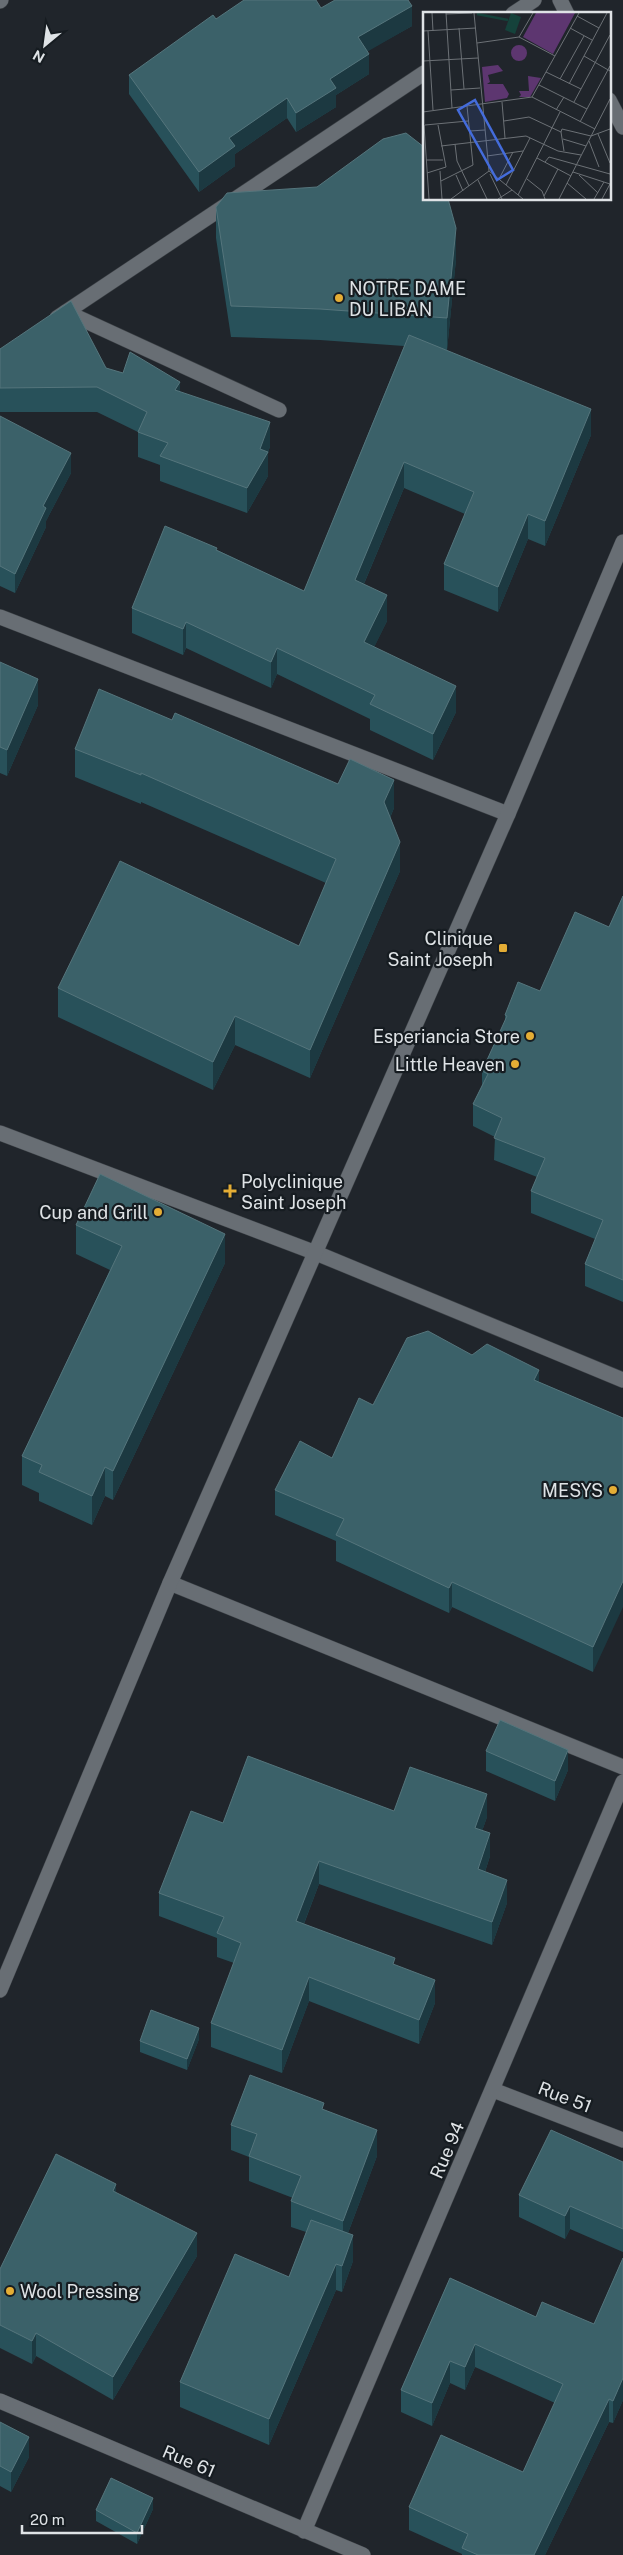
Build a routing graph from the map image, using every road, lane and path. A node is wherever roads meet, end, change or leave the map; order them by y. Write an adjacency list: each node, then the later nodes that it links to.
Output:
1 (534, 0): 3 (street)
2 (560, 0): 4 (street)
3 (516, 12)
4 (565, 12)
5 (423, 74): 8 (street)
6 (610, 102): 7 (street)
7 (623, 127)
8 (66, 312): 9 (street); 10 (street)
9 (42, 327)
10 (279, 410)
11 (623, 542): 13 (street)
12 (0, 617): 13 (street)
13 (508, 814): 15 (street)
14 (0, 1133): 15 (street)
15 (316, 1253): 16 (street); 17 (street)
16 (623, 1380)
17 (170, 1584): 18 (street); 20 (street)
18 (623, 1767)
19 (623, 1782): 21 (street, Rue 94)
20 (0, 1990)
21 (493, 2090): 22 (street, Rue 51); 24 (street, Rue 94)
22 (623, 2140)
23 (0, 2401): 24 (street, Rue 61)
24 (304, 2531): 25 (street, Rue 61)
25 (363, 2555)

